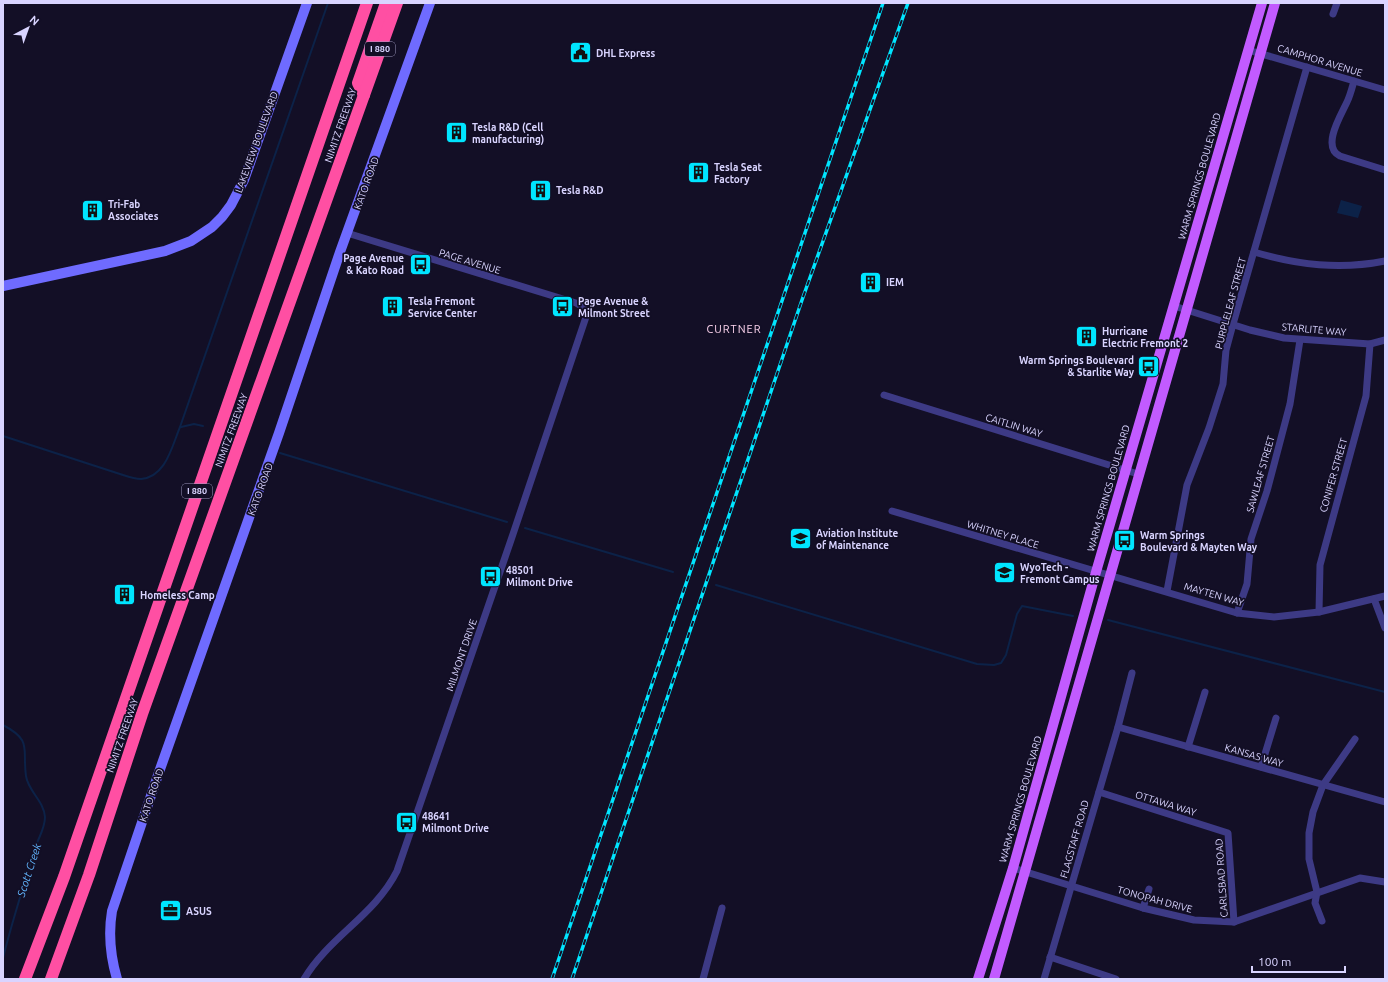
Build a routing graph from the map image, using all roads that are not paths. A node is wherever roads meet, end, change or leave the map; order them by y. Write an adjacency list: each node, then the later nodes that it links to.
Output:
1 (307, 3): 20 (street, LAKEVIEW BOULEVARD)
2 (367, 3): 64 (highway, NIMITZ FREEWAY / I 880)
3 (386, 3): 15 (highway, I 880)
4 (397, 3): 15 (highway, NIMITZ FREEWAY / I 880)
5 (430, 3): 17 (street, KATO ROAD)
6 (1262, 3): 10 (main road, WARM SPRINGS BOULEVARD)
7 (1275, 3): 11 (main road)
8 (1337, 3): 9 (street)
9 (1333, 14)
10 (1248, 50): 11 (street, CAMPHOR AVENUE); 21 (main road, WARM SPRINGS BOULEVARD)
11 (1260, 53): 12 (street, CAMPHOR AVENUE); 23 (main road)
12 (1307, 67): 13 (street, CAMPHOR AVENUE); 18 (street, PURPLELEAF STREET)
13 (1354, 81): 14 (street, CAMPHOR AVENUE); 16 (street)
14 (1385, 90)
15 (364, 95): 65 (highway, NIMITZ FREEWAY / I 880)
16 (1385, 170)
17 (347, 233): 22 (street, PAGE AVENUE); 66 (street, KATO ROAD)
18 (1254, 252): 19 (street); 24 (street, PURPLELEAF STREET)
19 (1385, 261)
20 (3, 286)
21 (1174, 306): 23 (street, STARLITE WAY); 29 (main road, WARM SPRINGS BOULEVARD)
22 (585, 309): 67 (street, MILMONT DRIVE)
23 (1186, 310): 24 (street, STARLITE WAY); 30 (main road)
24 (1233, 324): 25 (street, STARLITE WAY); 34 (street, PURPLELEAF STREET)
25 (1300, 340): 27 (street, STARLITE WAY); 38 (street, SAWLEAF STREET)
26 (1385, 340): 27 (street, STARLITE WAY)
27 (1370, 344): 37 (street, CONIFER STREET)
28 (884, 395): 29 (street, CAITLIN WAY)
29 (1126, 470): 30 (street, CAITLIN WAY); 32 (main road, WARM SPRINGS BOULEVARD)
30 (1138, 474): 33 (main road)
31 (892, 511): 32 (street, WHITNEY PLACE)
32 (1096, 572): 33 (street, WHITNEY PLACE); 42 (main road, WARM SPRINGS BOULEVARD)
33 (1109, 576): 34 (street, MAYTEN WAY); 47 (main road)
34 (1167, 591): 38 (street, MAYTEN WAY)
35 (1385, 596): 36 (street, MAYTEN WAY)
36 (1374, 599): 37 (street, MAYTEN WAY); 39 (street)
37 (1319, 612): 38 (street, MAYTEN WAY)
38 (1237, 613)
39 (1385, 628)
40 (1132, 673): 44 (street, FLAGSTAFF ROAD)
41 (1205, 692): 46 (street)
42 (1058, 709): 47 (main road); 53 (main road, WARM SPRINGS BOULEVARD)
43 (1276, 718): 48 (street)
44 (1118, 727): 46 (street, KANSAS WAY); 50 (street, FLAGSTAFF ROAD)
45 (1355, 739): 49 (street)
46 (1188, 747): 48 (street, KANSAS WAY)
47 (1056, 767): 54 (main road)
48 (1261, 767): 49 (street, KANSAS WAY)
49 (1324, 785): 51 (street, KANSAS WAY); 58 (street)
50 (1099, 792): 52 (street, OTTAWA WAY); 56 (street, FLAGSTAFF ROAD)
51 (1385, 802)
52 (1228, 833): 61 (street, CARLSBAD ROAD)
53 (1012, 868): 54 (street, TONOPAH DRIVE); 69 (main road, WARM SPRINGS BOULEVARD)
54 (1026, 872): 56 (street, TONOPAH DRIVE); 70 (main road)
55 (1385, 882): 58 (street, TONOPAH DRIVE)
56 (1071, 886): 60 (street, TONOPAH DRIVE); 63 (street, FLAGSTAFF ROAD)
57 (1148, 889): 60 (street)
58 (1317, 892): 61 (street, TONOPAH DRIVE); 62 (street)
59 (722, 908): 68 (street)
60 (1143, 908): 61 (street, TONOPAH DRIVE)
61 (1234, 922)
62 (1322, 922)
63 (1050, 957): 71 (street, FLAGSTAFF ROAD); 72 (street)
64 (25, 979)
65 (51, 979)
66 (116, 979)
67 (304, 979)
68 (702, 979)
69 (978, 979)
70 (994, 979)
71 (1044, 979)
72 (1116, 979)

